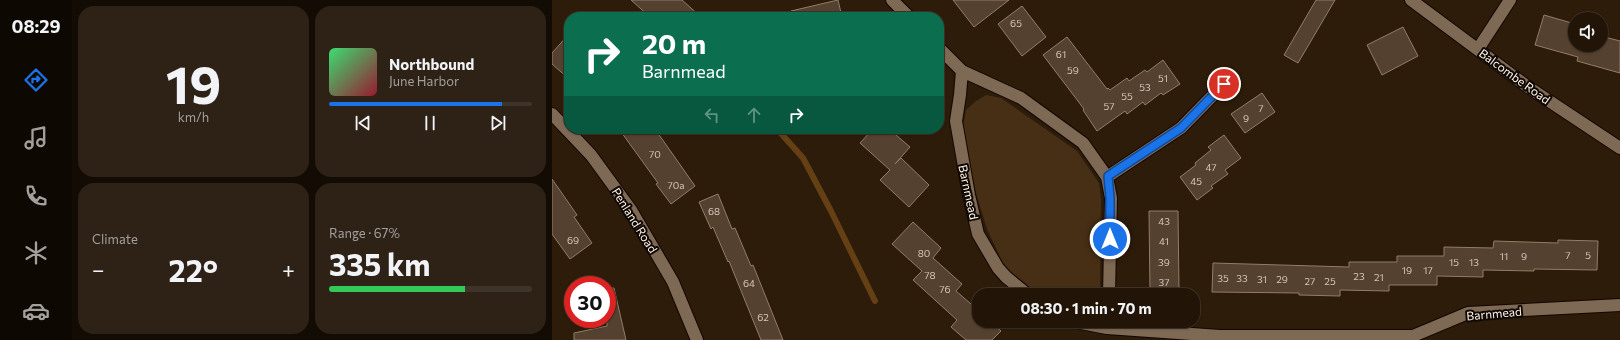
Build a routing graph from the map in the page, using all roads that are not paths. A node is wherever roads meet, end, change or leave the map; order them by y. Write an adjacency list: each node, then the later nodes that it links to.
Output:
1 (892, 0): 4 (street)
2 (1412, 0): 5 (street, Balcombe Road)
3 (1510, 0): 5 (street)
4 (904, 12)
5 (1478, 49): 12 (street, Balcombe Road)
6 (944, 53): 7 (street)
7 (962, 71): 13 (street); 14 (street, Barnmead)
8 (1224, 84): 13 (street)
9 (552, 114): 10 (street, Penland Road)
10 (564, 127)
11 (571, 134): 18 (street, Penland Road)
12 (1620, 148)
13 (1108, 176): 15 (street)
14 (1019, 288)
15 (1109, 288)
16 (1620, 305): 17 (street, Barnmead)
17 (1138, 328)
18 (697, 340)

